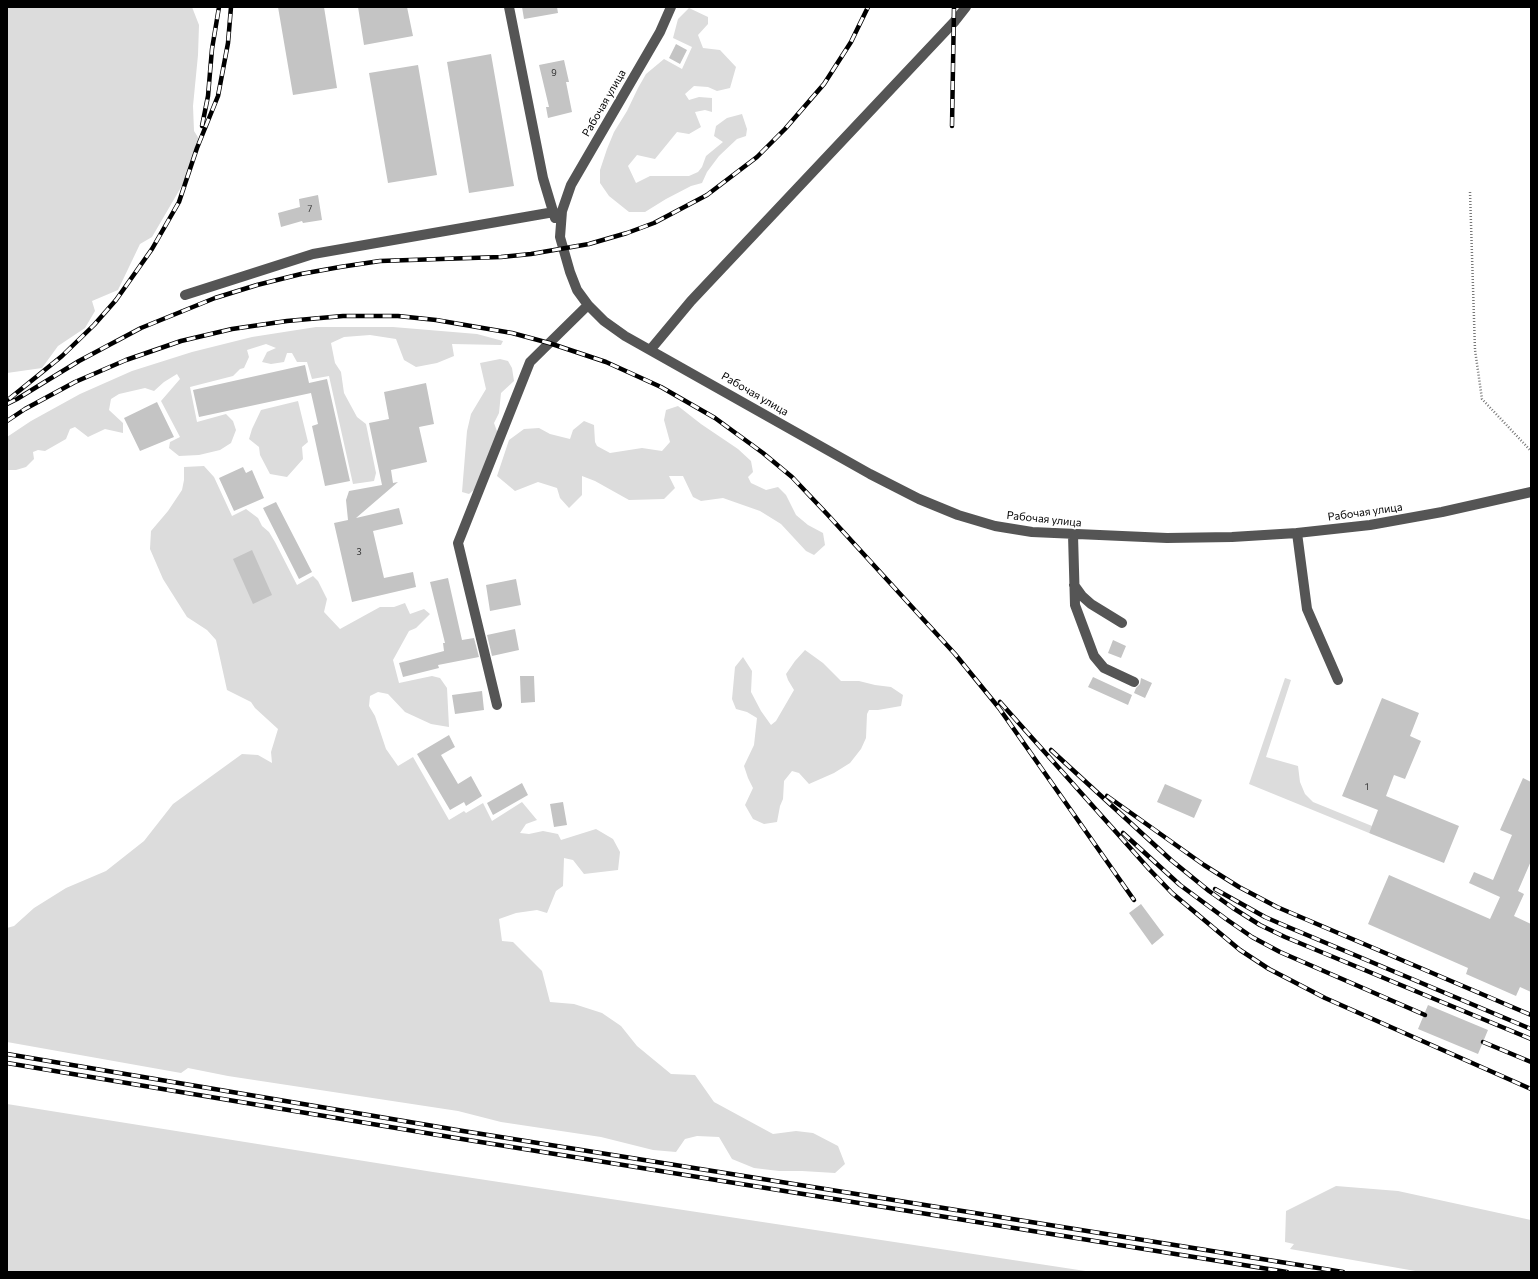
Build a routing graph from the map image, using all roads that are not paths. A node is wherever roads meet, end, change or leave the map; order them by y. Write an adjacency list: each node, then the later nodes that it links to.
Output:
1 (509, 7): 4 (street, Рабочая улица)
2 (671, 7): 5 (street, Рабочая улица)
3 (966, 7): 8 (street)
4 (554, 212): 5 (street, Рабочая улица); 6 (street)
5 (560, 237): 7 (street, Рабочая улица)
6 (185, 295)
7 (588, 305): 8 (street, Рабочая улица); 16 (street)
8 (651, 349): 11 (street, Рабочая улица)
9 (1531, 492): 10 (street, Рабочая улица)
10 (1297, 533): 11 (street, Рабочая улица); 14 (street)
11 (1073, 535): 12 (street)
12 (1074, 584): 13 (street); 15 (street)
13 (1122, 623)
14 (1338, 680)
15 (1134, 682)
16 (497, 705)

